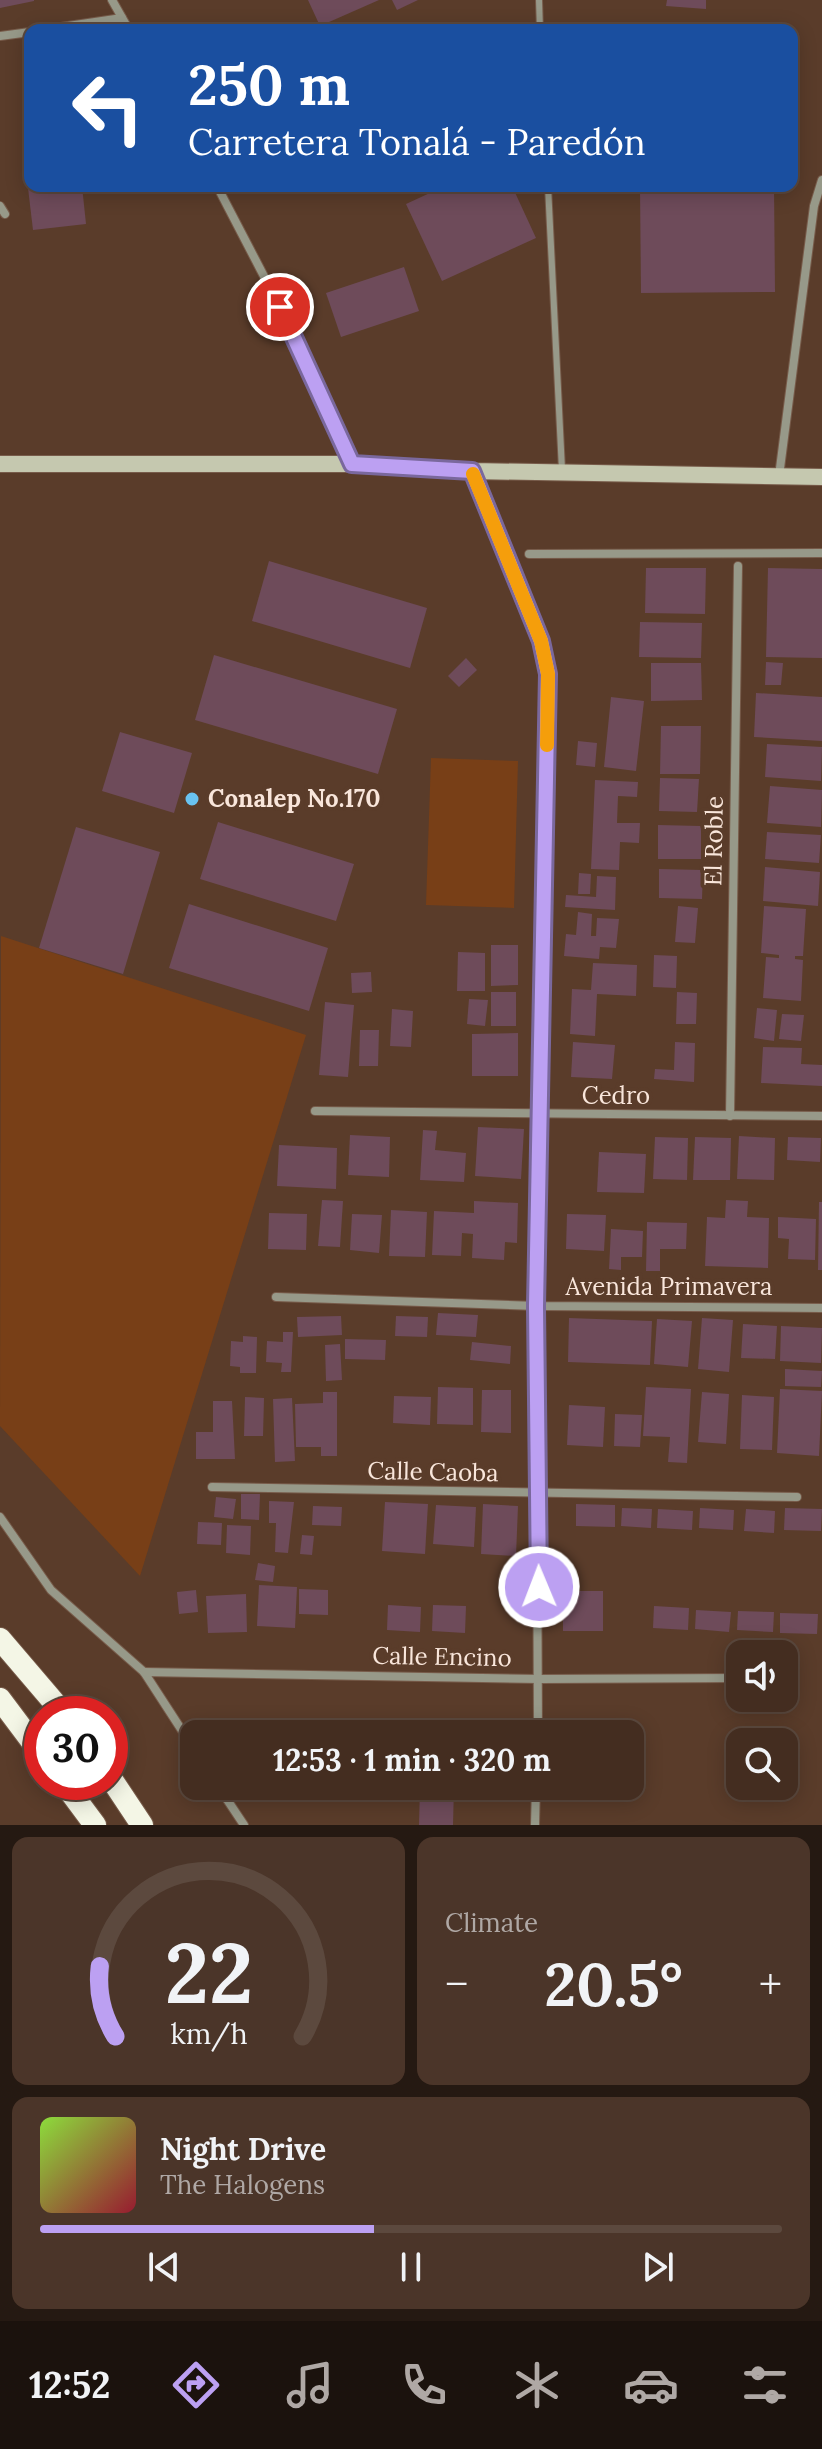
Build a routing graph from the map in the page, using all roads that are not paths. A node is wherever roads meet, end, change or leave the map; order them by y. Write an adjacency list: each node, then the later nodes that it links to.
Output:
1 (112, 0): 3 (street)
2 (539, 0): 6 (lane)
3 (122, 18): 4 (street); 5 (street)
4 (82, 24)
5 (126, 24)
6 (540, 24)
7 (24, 33): 8 (street)
8 (0, 36)
9 (822, 180): 16 (street)
10 (220, 192): 13 (street)
11 (548, 192): 15 (lane)
12 (0, 464): 13 (main road)
13 (352, 464): 14 (main road)
14 (472, 471): 15 (main road); 22 (street)
15 (562, 473): 16 (main road)
16 (779, 476): 17 (main road)
17 (822, 477)
18 (822, 553): 19 (street)
19 (529, 554)
20 (738, 566): 23 (street, El Roble)
21 (315, 1111): 22 (street, Cedro)
22 (541, 1115): 23 (street, Cedro); 26 (street)
23 (730, 1116): 24 (street, Cedro)
24 (822, 1116)
25 (276, 1297): 26 (street, Avenida Primavera)
26 (536, 1306): 27 (street, Avenida Primavera); 29 (street)
27 (822, 1308)
28 (212, 1487): 29 (street, Calle Caoba)
29 (537, 1494): 30 (street, Calle Caoba); 35 (street)
30 (797, 1497)
31 (0, 1517): 33 (street)
32 (0, 1639): 36 (highway)
33 (144, 1672): 35 (street, Calle Encino); 39 (street)
34 (726, 1678): 35 (street, Calle Encino)
35 (540, 1679): 38 (street)
36 (49, 1696)
37 (0, 1699): 40 (highway)
38 (539, 1720)
39 (180, 1727)
40 (24, 1731)
41 (76, 1800): 45 (highway)
42 (125, 1800): 46 (highway)
43 (227, 1800): 47 (street)
44 (536, 1800): 48 (street)
45 (95, 1825)
46 (142, 1825)
47 (244, 1825)
48 (535, 1825)

